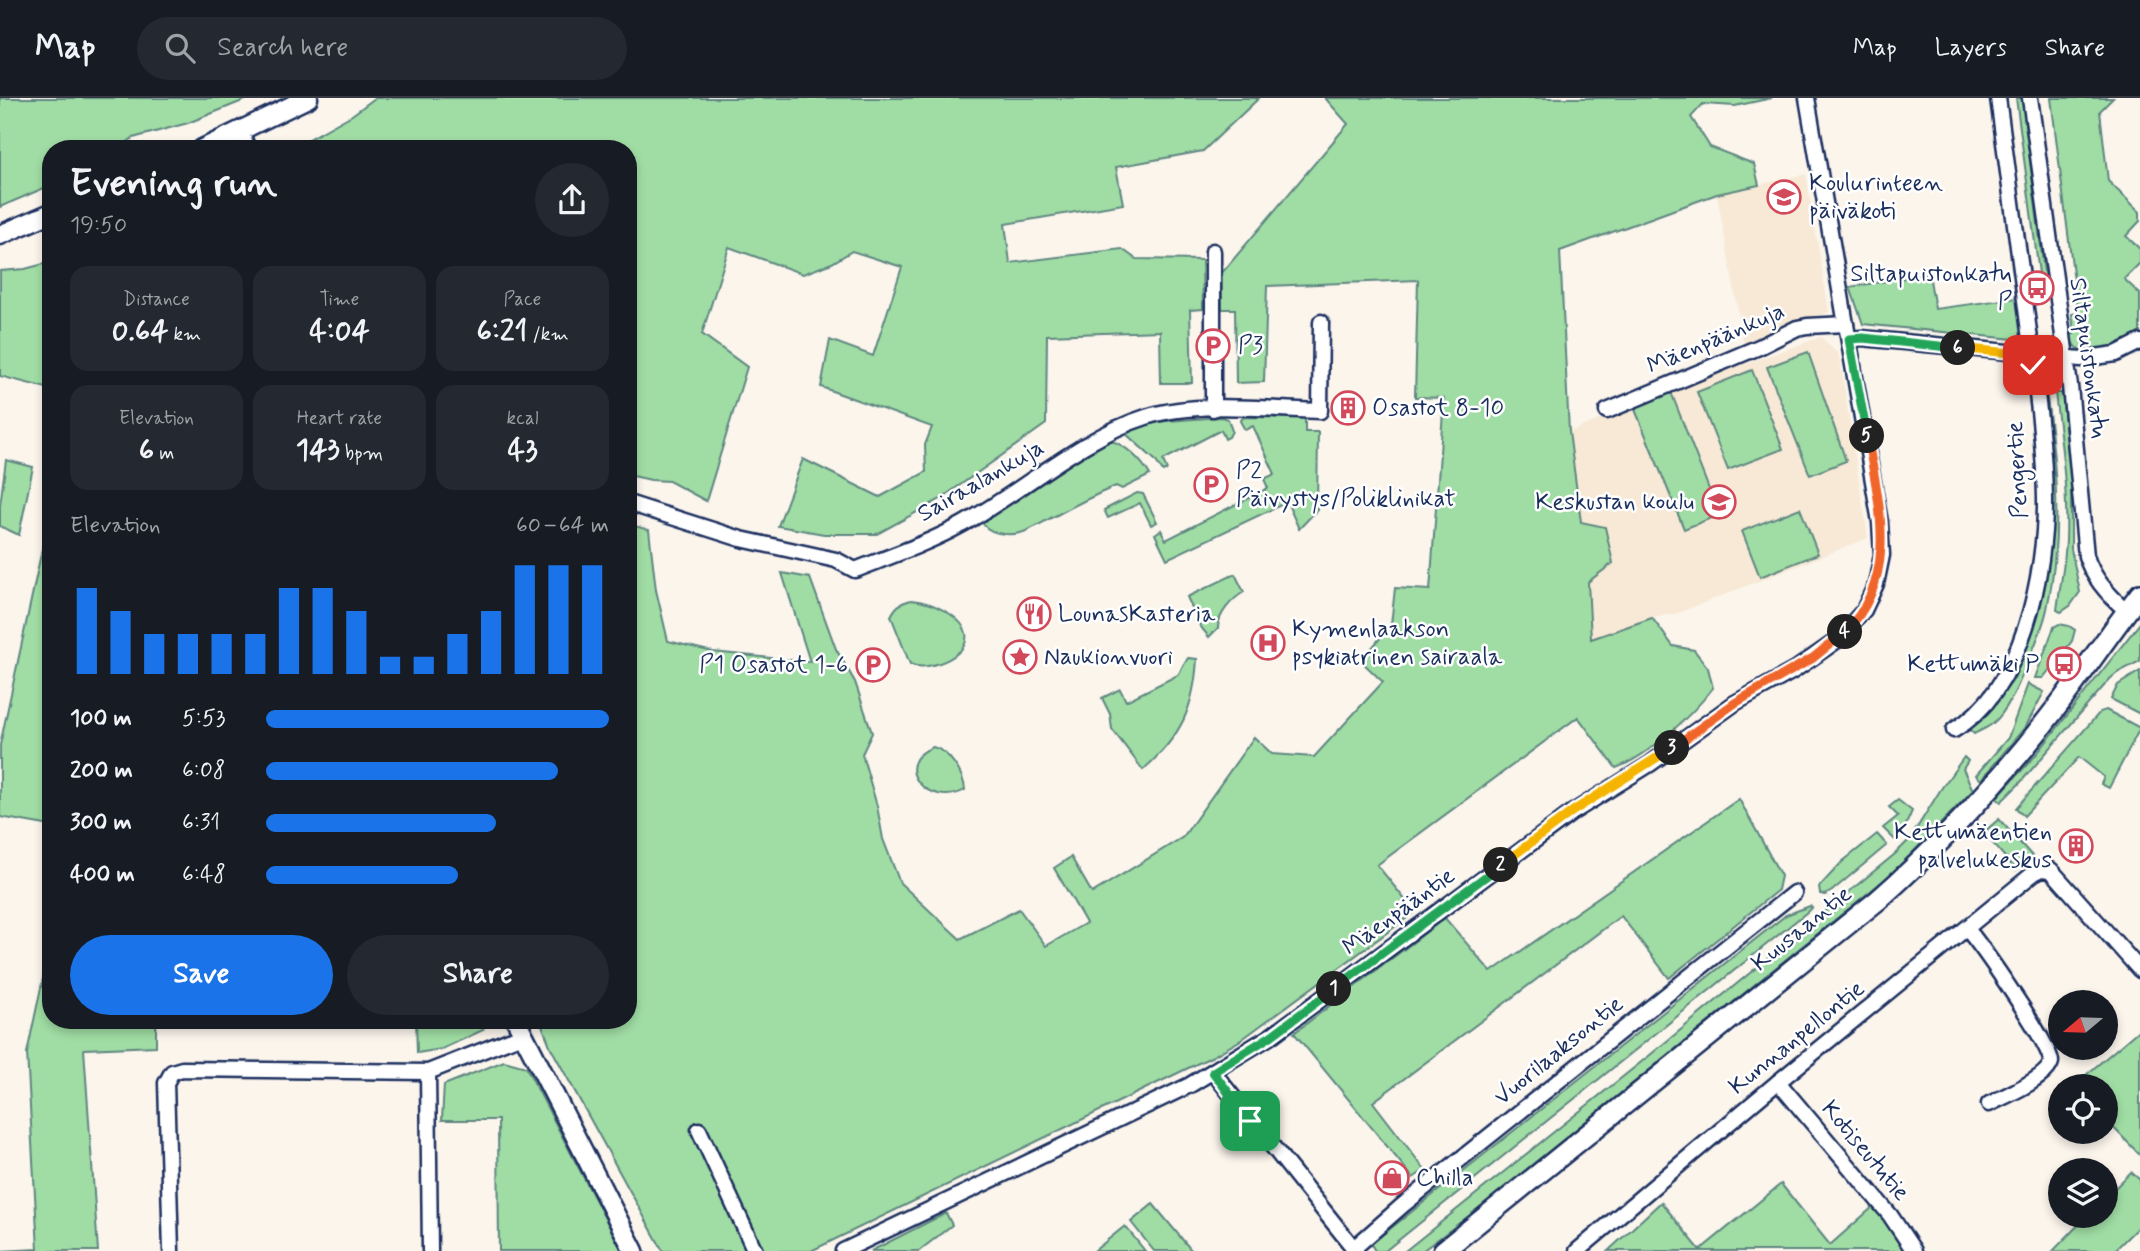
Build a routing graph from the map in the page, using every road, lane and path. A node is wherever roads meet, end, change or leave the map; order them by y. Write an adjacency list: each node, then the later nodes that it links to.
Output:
1 (308, 98): 5 (street)
2 (1807, 98): 12 (street, Mäenpääntie)
3 (1998, 98): 14 (street, Pengertie)
4 (2030, 98): 15 (street, Siltapuistonkatu)
5 (239, 132): 6 (street); 7 (street)
6 (222, 140)
7 (242, 140)
8 (42, 217): 9 (street)
9 (0, 235)
10 (1213, 251): 16 (street)
11 (1321, 322): 16 (street, Sairaalankuja)
12 (1848, 332): 14 (street, Mäenpäänkuja); 17 (street, Mäenpäänkuja); 28 (street, Mäenpääntie)
13 (2140, 342): 15 (street, Mäenpäänkuja)
14 (2032, 355): 15 (street, Mäenpäänkuja); 21 (street, Pengertie)
15 (2066, 359): 20 (street, Siltapuistonkatu)
16 (1213, 408): 18 (street, Sairaalankuja)
17 (1607, 411)
18 (637, 506)
19 (2140, 594): 20 (main road, Kuusaantie)
20 (2127, 611): 38 (main road, Kuusaantie)
21 (1954, 730)
22 (1794, 892): 32 (street, Vuorilaaksontie)
23 (1967, 929): 24 (street, Kunnanpellontie); 29 (street, Kunnanpellontie); 30 (street)
24 (2140, 970)
25 (517, 1029): 27 (street)
26 (520, 1029): 35 (street)
27 (428, 1072): 33 (street); 34 (street)
28 (1213, 1072): 32 (street); 37 (street, Mäenpääntie)
29 (1778, 1082): 39 (street, Kunnanpellontie); 40 (street, Kotiseututie)
30 (1989, 1104)
31 (699, 1130): 36 (street)
32 (1355, 1249)
33 (171, 1251)
34 (430, 1251)
35 (634, 1251)
36 (755, 1251)
37 (843, 1251)
38 (1443, 1251)
39 (1577, 1251)
40 (1914, 1251)

